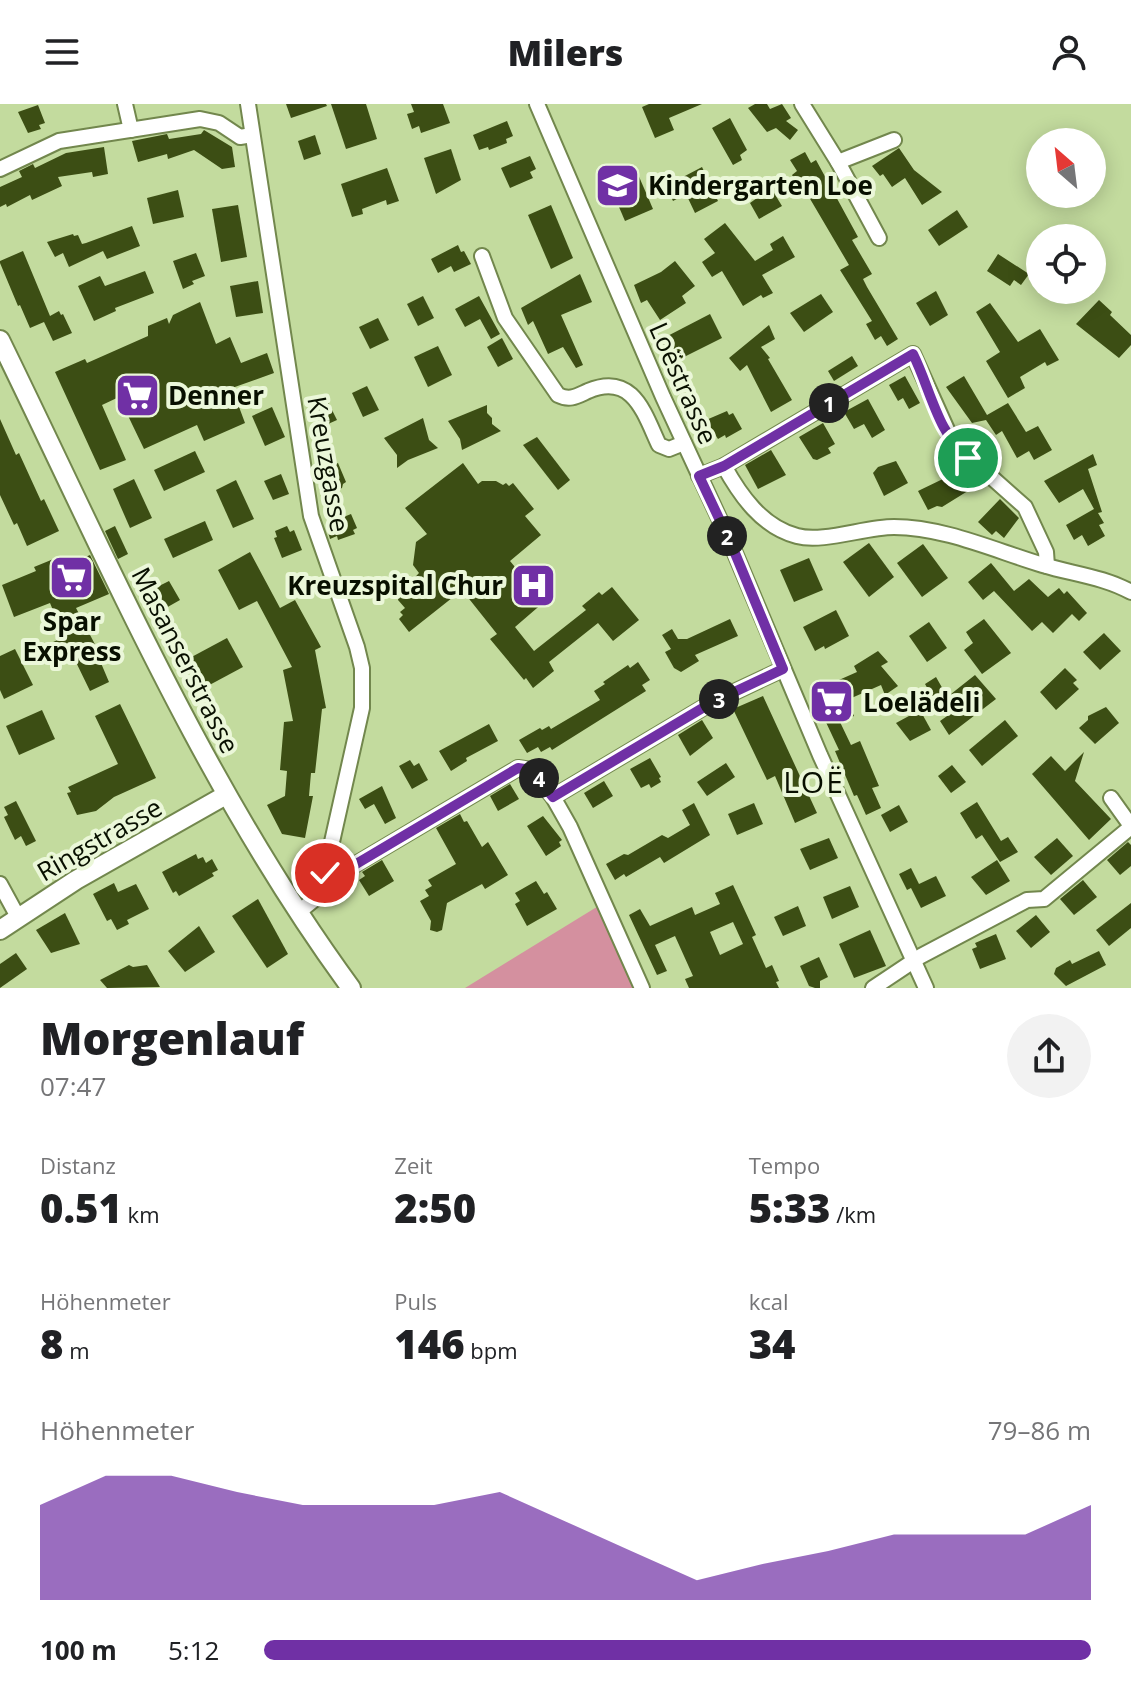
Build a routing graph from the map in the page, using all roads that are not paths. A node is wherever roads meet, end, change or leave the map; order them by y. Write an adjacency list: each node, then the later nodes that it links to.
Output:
1 (125, 104): 5 (street)
2 (248, 104): 6 (street, Kreuzgasse)
3 (537, 104): 13 (street, Loëstrasse)
4 (802, 104): 8 (street)
5 (131, 130): 6 (street); 9 (street)
6 (252, 135): 23 (street, Kreuzgasse)
7 (894, 140): 8 (street)
8 (838, 162): 10 (street)
9 (0, 169)
10 (879, 238)
11 (482, 256): 13 (street)
12 (0, 340): 19 (main road, Masanserstrasse)
13 (684, 443): 15 (street, Loëstrasse)
14 (724, 466): 15 (street); 16 (street); 16 (street)
15 (699, 476): 18 (street, Loëstrasse)
16 (1047, 566): 17 (street)
17 (1131, 592)
18 (783, 669): 20 (street); 28 (street, Loëstrasse)
19 (226, 795): 25 (main road, Masanserstrasse); 26 (main road, Ringstrasse)
20 (553, 797): 23 (street); 30 (street)
21 (1111, 798): 22 (street)
22 (1131, 827): 28 (street)
23 (325, 873): 25 (street, Kreuzgasse)
24 (0, 884): 26 (street)
25 (300, 911): 29 (main road, Masanserstrasse)
26 (18, 917): 27 (main road, Ringstrasse)
27 (0, 930)
28 (913, 963): 31 (street); 32 (street, Loëstrasse)
29 (351, 988)
30 (642, 988)
31 (873, 988)
32 (926, 988)

